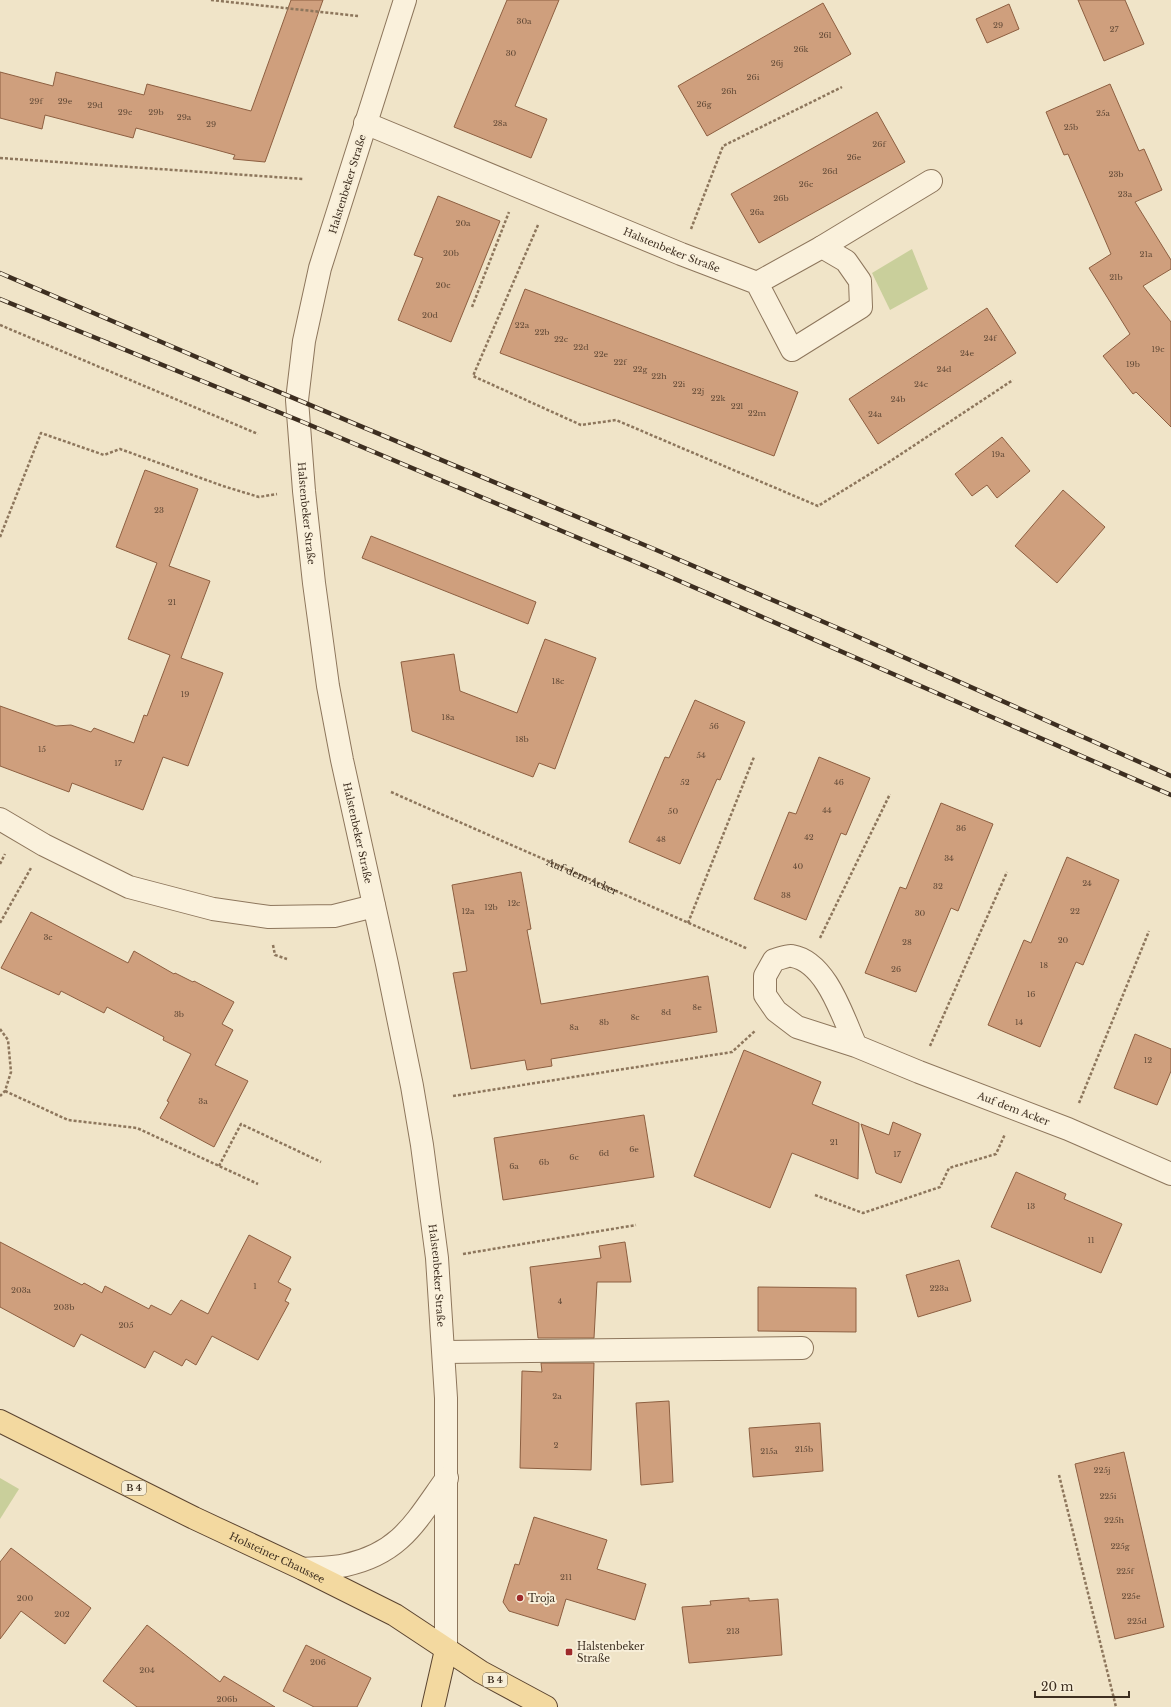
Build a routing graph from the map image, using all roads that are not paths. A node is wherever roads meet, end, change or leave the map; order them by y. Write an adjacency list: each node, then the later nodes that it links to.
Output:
1 (405, 0): 2 (street, Halstenbeker Straße)
2 (365, 123): 5 (street, Halstenbeker Straße); 7 (street, Halstenbeker Straße)
3 (931, 181): 4 (street)
4 (822, 247): 5 (street); 5 (street)
5 (757, 283)
6 (0, 819): 7 (street)
7 (374, 906): 11 (street, Halstenbeker Straße)
8 (856, 1046): 8 (street, Auf dem Acker); 9 (street, Auf dem Acker)
9 (1171, 1174)
10 (802, 1348): 11 (street)
11 (444, 1352): 13 (street, Halstenbeker Straße)
12 (0, 1420): 14 (main road, Holsteiner Chaussee / B 4)
13 (447, 1478): 14 (street); 15 (street, Halstenbeker Straße)
14 (303, 1569): 15 (main road, Holsteiner Chaussee / B 4)
15 (446, 1650): 16 (main road); 17 (main road, Holsteiner Chaussee / B 4)
16 (434, 1707)
17 (546, 1707)

